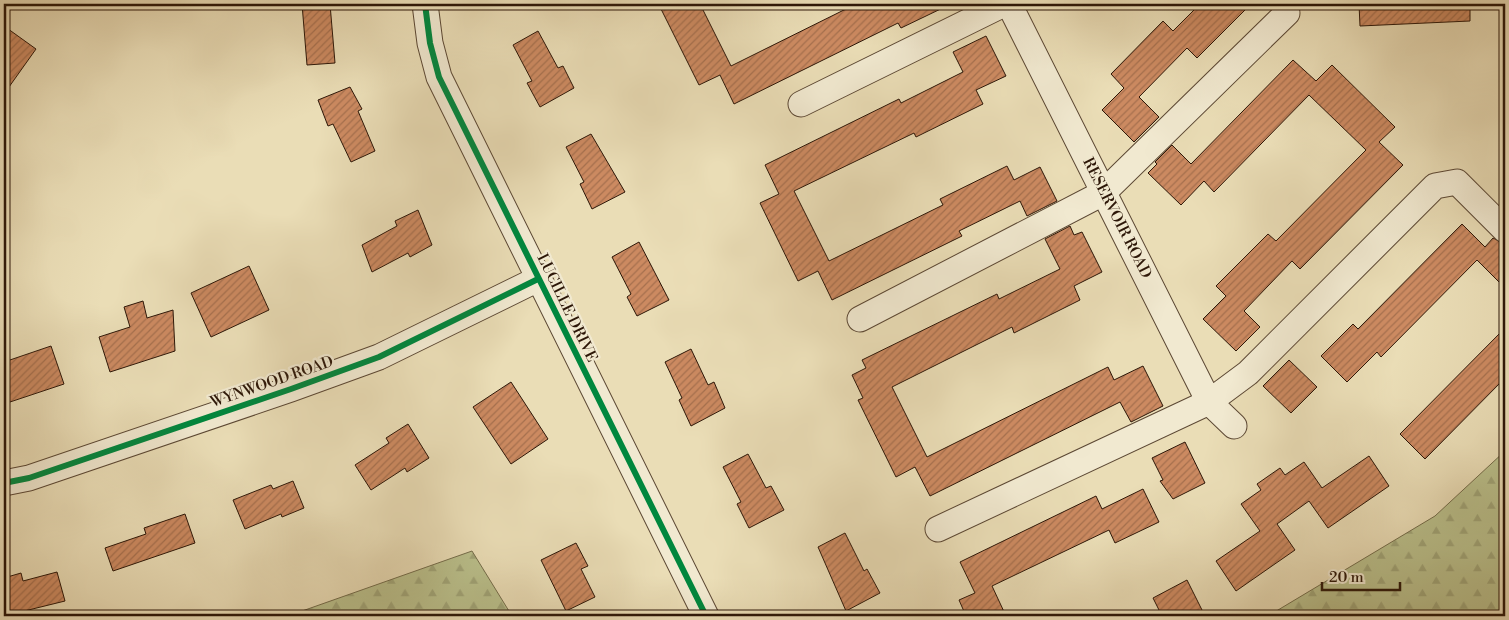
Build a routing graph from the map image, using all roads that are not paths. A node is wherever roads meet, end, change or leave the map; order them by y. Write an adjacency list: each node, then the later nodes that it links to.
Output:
1 (425, 4): 8 (street, LUCILLE DRIVE)
2 (1004, 4): 5 (street)
3 (1008, 4): 6 (street, RESERVOIR ROAD)
4 (1287, 14): 6 (street)
5 (801, 104)
6 (1104, 193): 9 (street); 10 (street, RESERVOIR ROAD)
7 (1505, 230): 10 (street)
8 (538, 279): 12 (street, WYNWOOD ROAD); 14 (street, LUCILLE DRIVE)
9 (860, 319)
10 (1209, 402): 11 (street, RESERVOIR ROAD); 13 (street)
11 (1234, 426)
12 (4, 483)
13 (938, 529)
14 (706, 616)

